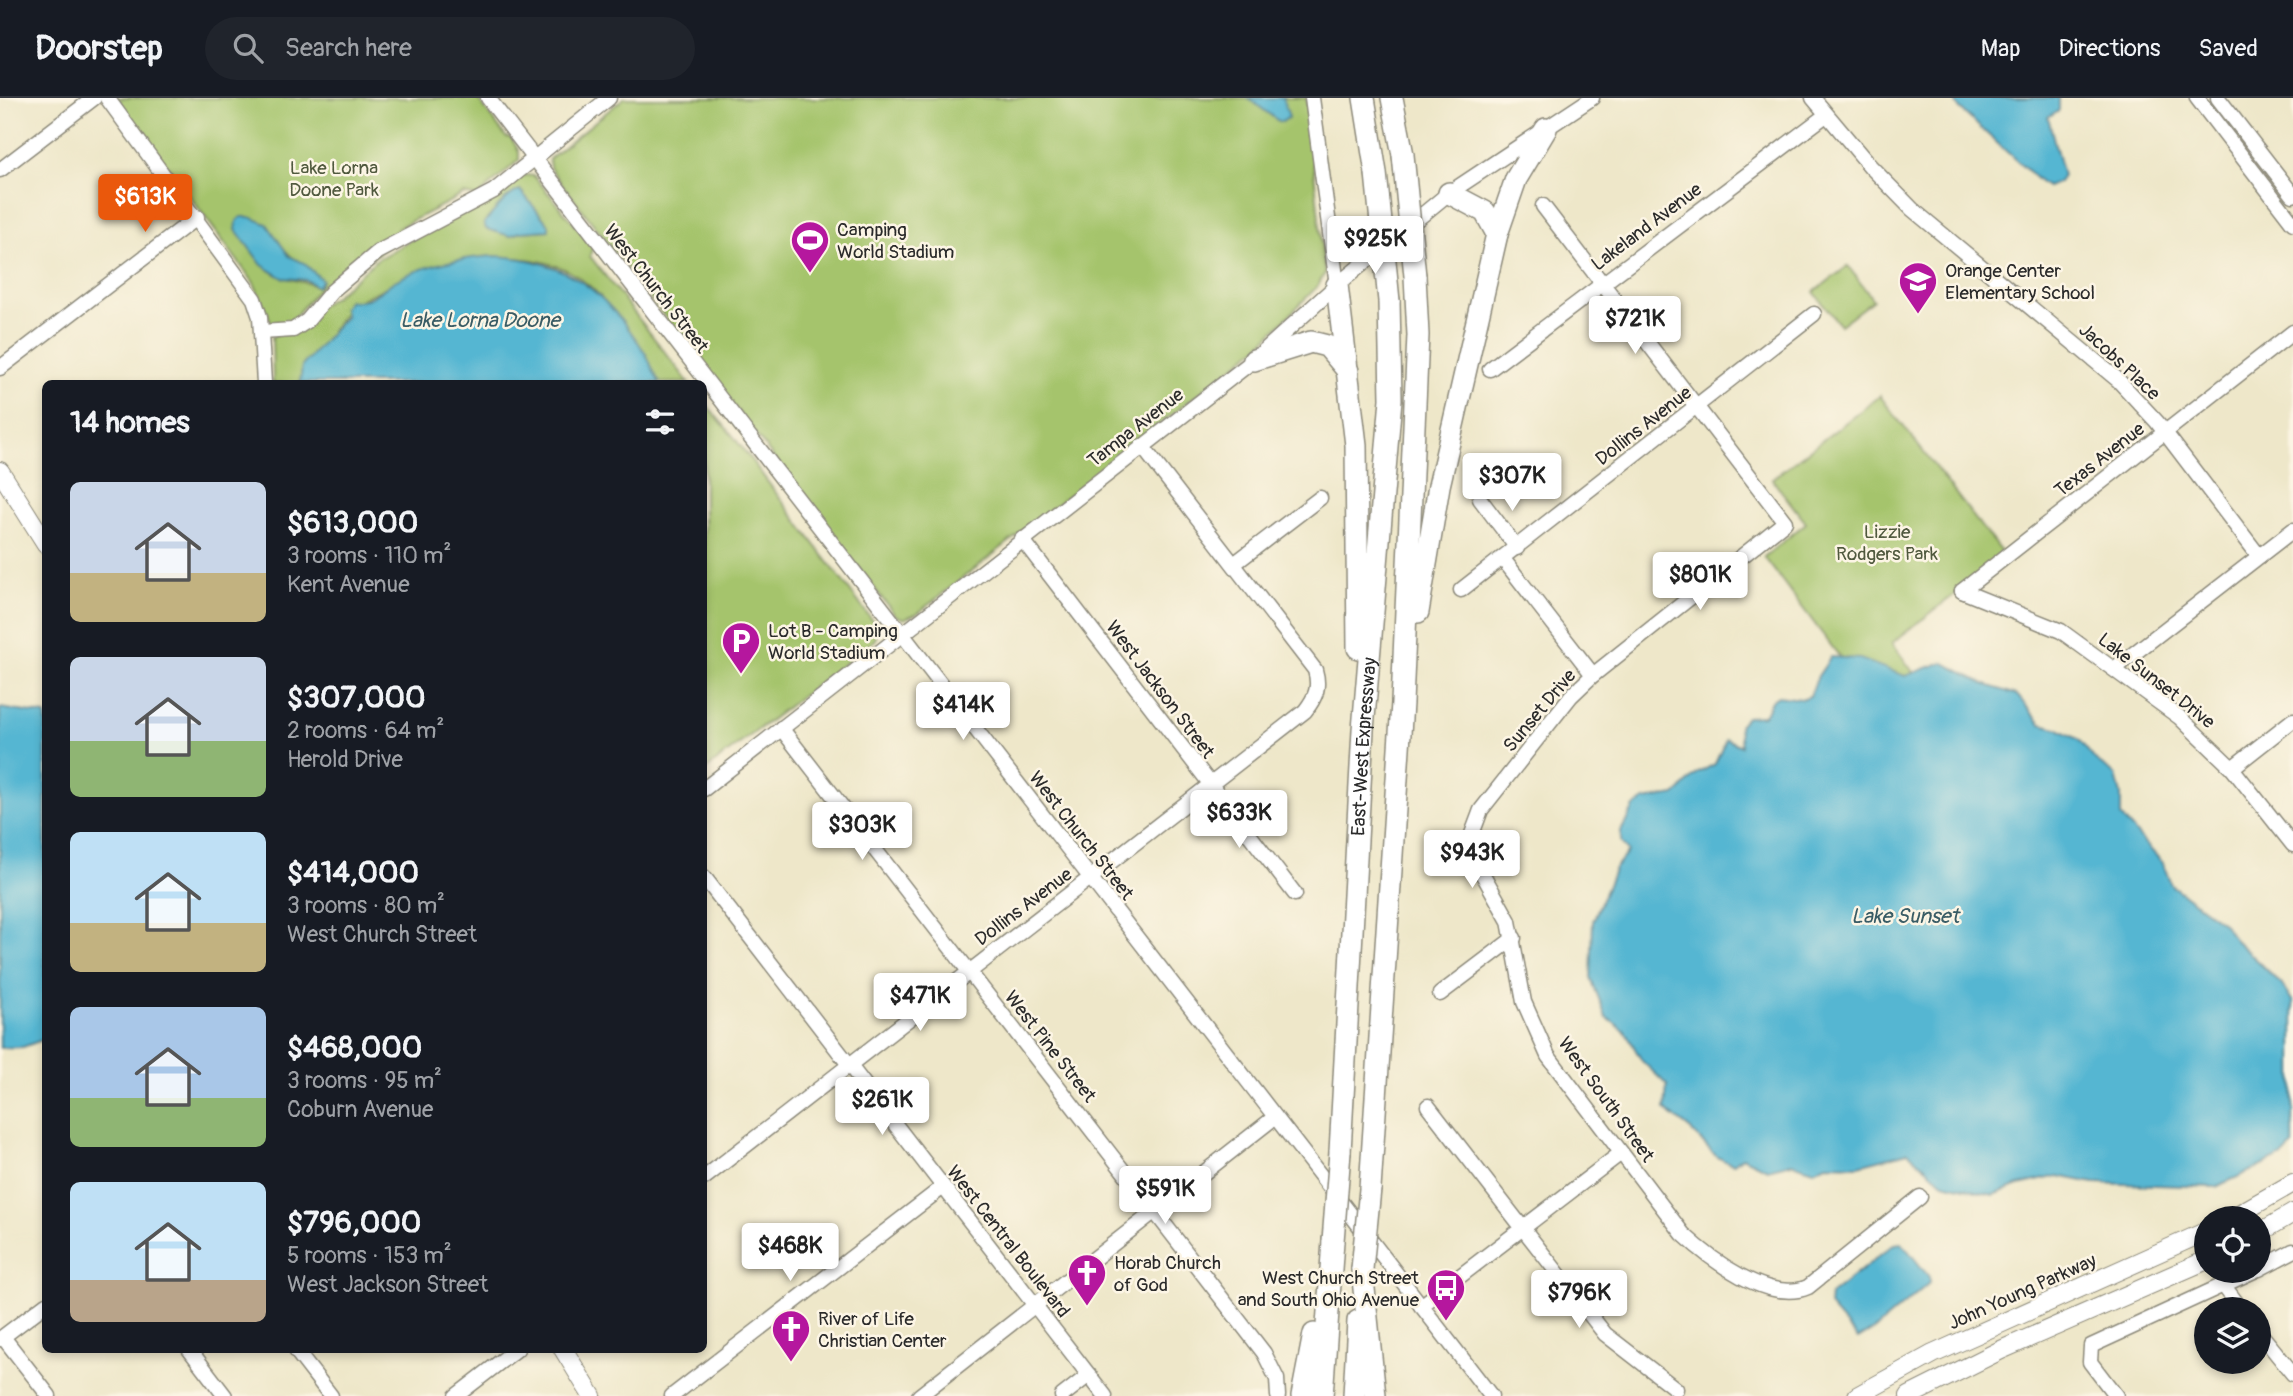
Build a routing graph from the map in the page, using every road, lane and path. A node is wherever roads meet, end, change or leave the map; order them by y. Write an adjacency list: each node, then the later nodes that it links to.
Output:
1 (94, 98): 15 (street)
2 (107, 98): 19 (street)
3 (488, 98): 14 (street, West Church Street)
4 (609, 98): 14 (street)
5 (1311, 98): 23 (street)
6 (1364, 98): 55 (highway, East-West Expressway, bridge)
7 (1392, 98): 52 (highway, East-West Expressway, bridge)
8 (1592, 98): 13 (street, Tampa Avenue)
9 (1813, 98): 12 (street, Jacobs Place)
10 (2197, 98): 20 (street)
11 (2218, 98): 17 (street)
12 (1826, 115): 22 (street, Lakeland Avenue); 35 (street, Jacobs Place)
13 (1546, 129): 16 (street, Tampa Avenue); 21 (highway)
14 (532, 158): 25 (street); 32 (street, West Church Street)
15 (0, 170)
16 (1449, 192): 21 (highway); 23 (street, Tampa Avenue)
17 (2293, 195)
18 (1543, 206): 22 (street)
19 (197, 217): 25 (street); 28 (street)
20 (2293, 223)
21 (1497, 233): 52 (highway)
22 (1602, 283): 29 (street, Lakeland Avenue); 34 (street)
23 (1337, 285): 27 (street, Tampa Avenue); 30 (highway)
24 (1814, 314): 34 (street, Dollins Avenue)
25 (262, 332): 31 (street)
26 (2293, 332): 35 (street, Texas Avenue)
27 (1254, 360): 30 (highway); 36 (street, Tampa Avenue)
28 (0, 368)
29 (1490, 369)
30 (1348, 371): 55 (highway)
31 (264, 380)
32 (705, 380)
33 (707, 383): 49 (street, West Church Street)
34 (1696, 407): 43 (street, Dollins Avenue); 51 (street, Sunset Drive)
35 (2165, 432): 44 (street, Jacobs Place); 48 (street, Texas Avenue)
36 (1142, 446): 42 (street, Tampa Avenue); 46 (street)
37 (0, 471): 41 (main road)
38 (1320, 498): 46 (street)
39 (1480, 499): 43 (street)
40 (2293, 530): 44 (street)
41 (42, 538)
42 (1022, 539): 49 (street, Tampa Avenue); 57 (street, West Jackson Street)
43 (1517, 548): 45 (street, Dollins Avenue)
44 (2259, 556): 50 (street)
45 (1503, 559): 47 (street, Dollins Avenue); 51 (street)
46 (1234, 564): 57 (street, Dollins Avenue)
47 (1461, 590)
48 (1962, 591): 50 (street, Lake Sunset Drive)
49 (903, 635): 54 (street, Tampa Avenue); 61 (street, West Church Street)
50 (2114, 668): 56 (street, Lake Sunset Drive)
51 (1593, 675): 59 (street, Sunset Drive)
52 (1402, 703): 85 (highway, East-West Expressway, bridge)
53 (2293, 720): 56 (street)
54 (781, 728): 58 (street, Tampa Avenue); 65 (street, West Pine Street)
55 (1363, 730): 83 (highway, East-West Expressway, bridge)
56 (2232, 768): 60 (street, Lake Sunset Drive)
57 (1210, 784): 61 (street, Dollins Avenue); 63 (street, West Jackson Street)
58 (707, 787)
59 (1472, 834): 64 (street, West South Street)
60 (2293, 845)
61 (1091, 878): 65 (street, Dollins Avenue); 69 (street, West Church Street)
62 (707, 881): 67 (street, West Central Boulevard)
63 (1296, 894)
64 (1514, 938): 66 (street); 70 (street, West South Street)
65 (968, 972): 67 (street, Dollins Avenue); 76 (street, West Pine Street)
66 (1440, 994)
67 (849, 1066): 71 (street, Dollins Avenue); 73 (street, West Central Boulevard)
68 (1428, 1106): 79 (street)
69 (1275, 1117): 76 (street); 89 (street, West Church Street)
70 (1621, 1153): 74 (street, West South Street); 79 (street)
71 (707, 1176)
72 (2293, 1183): 75 (main road)
73 (943, 1187): 91 (street, West Central Boulevard); 107 (street)
74 (1920, 1197)
75 (2253, 1206)
76 (1155, 1212): 91 (street); 102 (street, West Pine Street)
77 (2293, 1213): 78 (main road)
78 (2271, 1226)
79 (1522, 1229): 89 (street); 100 (street)
80 (2194, 1237): 116 (main road, John Young Parkway)
81 (2293, 1251): 82 (street)
82 (2271, 1263)
83 (1329, 1266): 111 (highway); 112 (highway, East-West Expressway)
84 (2194, 1266): 117 (main road)
85 (1362, 1269): 113 (highway, East-West Expressway); 114 (highway)
86 (2230, 1283): 87 (street)
87 (2224, 1286): 88 (street); 118 (street)
88 (2232, 1297)
89 (1421, 1306): 115 (street, West Church Street)
90 (42, 1307): 92 (street)
91 (1034, 1307): 99 (street, West Central Boulevard); 108 (street)
92 (1, 1338): 103 (street)
93 (2271, 1347): 98 (street)
94 (191, 1353): 104 (street)
95 (300, 1353): 101 (street)
96 (512, 1353): 105 (street)
97 (565, 1353): 106 (main road)
98 (2293, 1374)
99 (1089, 1375): 109 (street); 110 (street, West Central Boulevard)
100 (1676, 1389)
101 (328, 1395)
102 (1278, 1395)
103 (49, 1396)
104 (225, 1396)
105 (456, 1396)
106 (592, 1396)
107 (672, 1396)
108 (919, 1396)
109 (1062, 1396)
110 (1105, 1396)
111 (1302, 1396)
112 (1322, 1396)
113 (1354, 1396)
114 (1375, 1396)
115 (1491, 1396)
116 (1857, 1396)
117 (1909, 1396)
118 (2116, 1396)

